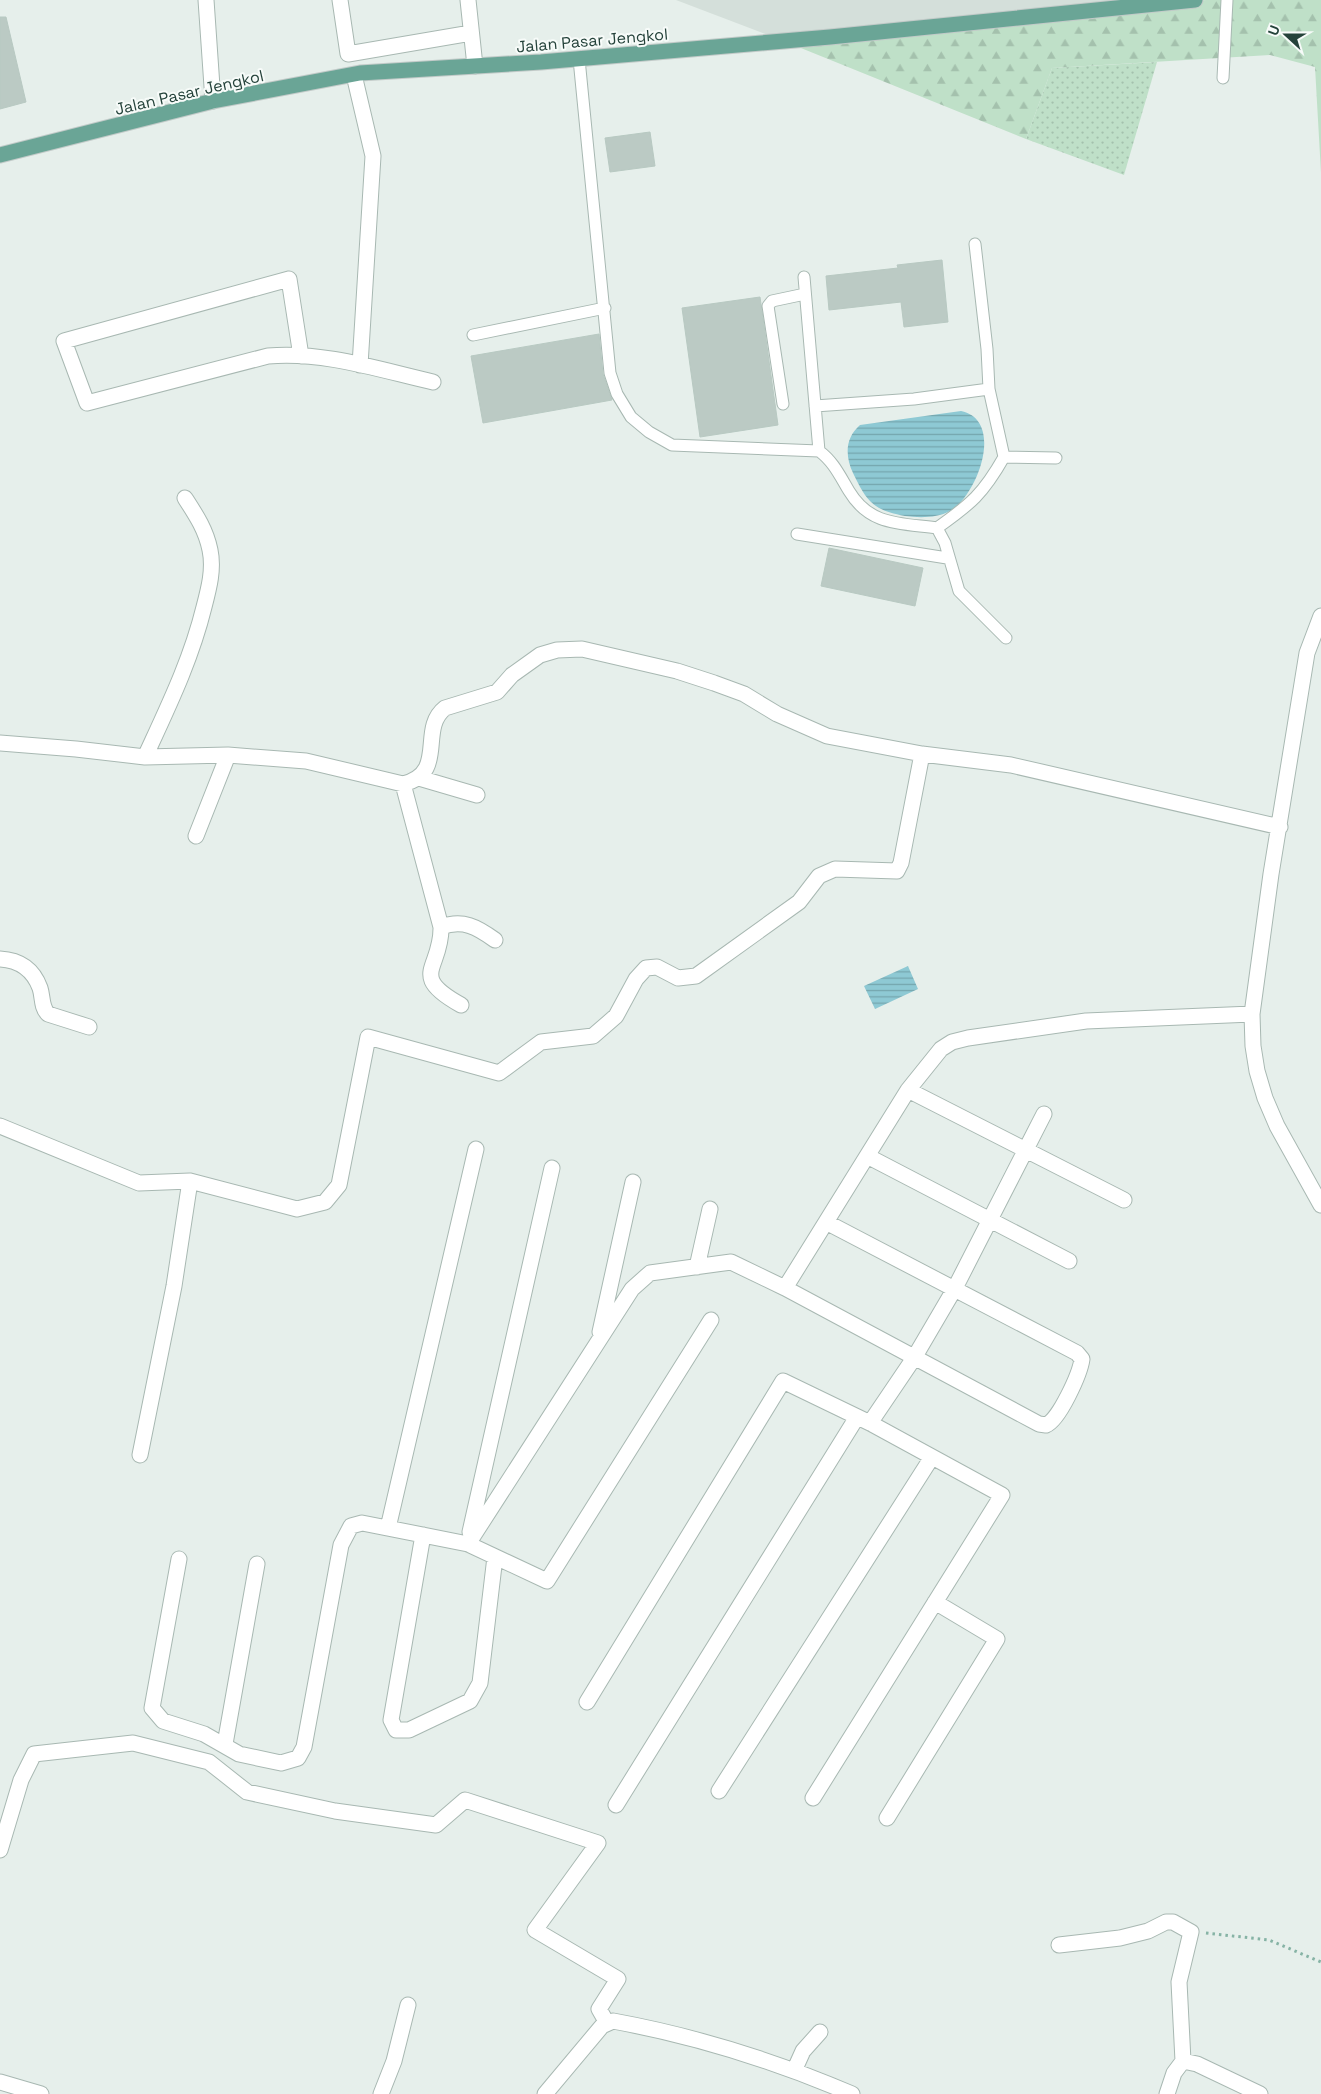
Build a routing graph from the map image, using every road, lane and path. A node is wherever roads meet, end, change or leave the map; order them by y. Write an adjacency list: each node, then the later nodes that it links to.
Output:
1 (206, 0): 11 (street)
2 (340, 0): 6 (street)
3 (468, 0): 6 (street)
4 (1195, 0): 7 (main road, Jalan Pasar Jengkol)
5 (1227, 0): 10 (lane)
6 (471, 33): 8 (street)
7 (579, 59): 8 (main road, Jalan Pasar Jengkol); 16 (lane)
8 (475, 66): 9 (main road, Jalan Pasar Jengkol)
9 (354, 75): 11 (main road, Jalan Pasar Jengkol); 19 (street)
10 (1222, 78)
11 (213, 101): 12 (main road, Jalan Pasar Jengkol)
12 (0, 155)
13 (975, 244): 21 (lane)
14 (804, 277): 15 (lane)
15 (805, 294): 22 (lane); 23 (lane)
16 (605, 308): 17 (lane); 24 (lane)
17 (474, 336)
18 (301, 356): 18 (street); 19 (street)
19 (360, 365): 20 (street)
20 (433, 382)
21 (989, 389): 23 (lane); 25 (lane)
22 (783, 404)
23 (815, 406): 24 (lane)
24 (819, 451): 28 (lane)
25 (1004, 457): 26 (lane); 28 (lane)
26 (1056, 458)
27 (186, 498): 36 (street)
28 (937, 528): 30 (lane)
29 (797, 534): 30 (lane)
30 (947, 558): 32 (lane)
31 (1321, 616): 40 (street)
32 (1006, 638)
33 (0, 744): 36 (street)
34 (922, 754): 37 (street); 40 (street); 55 (street)
35 (228, 755): 36 (street); 38 (street); 41 (street)
36 (145, 757)
37 (418, 778): 38 (street); 39 (street)
38 (403, 784): 42 (street)
39 (477, 794)
40 (1280, 827): 46 (street)
41 (196, 836)
42 (440, 927): 43 (street); 45 (street)
43 (495, 940)
44 (0, 959): 47 (street)
45 (461, 1006)
46 (1252, 1014): 48 (street); 58 (street)
47 (89, 1027)
48 (908, 1090): 52 (street); 53 (street)
49 (1044, 1114): 52 (street)
50 (0, 1126): 55 (street)
51 (476, 1149): 72 (street)
52 (1026, 1150): 57 (street); 60 (street)
53 (868, 1157): 60 (street); 61 (street)
54 (552, 1168): 74 (street)
55 (190, 1181): 70 (street)
56 (633, 1182): 67 (street)
57 (1124, 1200)
58 (1321, 1205)
59 (710, 1209): 63 (street)
60 (990, 1221): 62 (street); 65 (street)
61 (826, 1222): 64 (street); 65 (street)
62 (1069, 1261)
63 (697, 1267): 64 (street); 67 (street)
64 (785, 1288): 68 (street)
65 (955, 1288): 68 (street); 68 (street)
66 (711, 1320): 75 (street)
67 (598, 1341): 74 (street)
68 (914, 1358): 69 (street)
69 (864, 1420): 71 (street); 79 (street); 83 (street)
70 (140, 1455)
71 (932, 1457): 78 (street); 81 (street)
72 (388, 1528): 73 (street); 80 (street)
73 (423, 1535): 74 (street); 75 (street)
74 (468, 1544): 75 (street)
75 (495, 1557)
76 (179, 1559): 80 (street)
77 (257, 1564): 80 (street)
78 (935, 1602): 82 (street); 84 (street)
79 (587, 1702)
80 (224, 1744)
81 (719, 1791)
82 (813, 1798)
83 (616, 1805)
84 (887, 1818)
85 (0, 1850): 90 (street)
86 (1190, 1932): 87 (street); 88 (path); 92 (street)
87 (1059, 1945)
88 (1321, 1962)
89 (408, 2005): 96 (street)
90 (607, 2023): 93 (street); 97 (street)
91 (820, 2032): 93 (street)
92 (1182, 2060): 99 (street); 100 (street)
93 (794, 2071): 98 (street)
94 (0, 2082): 95 (street)
95 (41, 2094)
96 (381, 2094)
97 (545, 2094)
98 (852, 2094)
99 (1167, 2094)
100 (1260, 2094)

